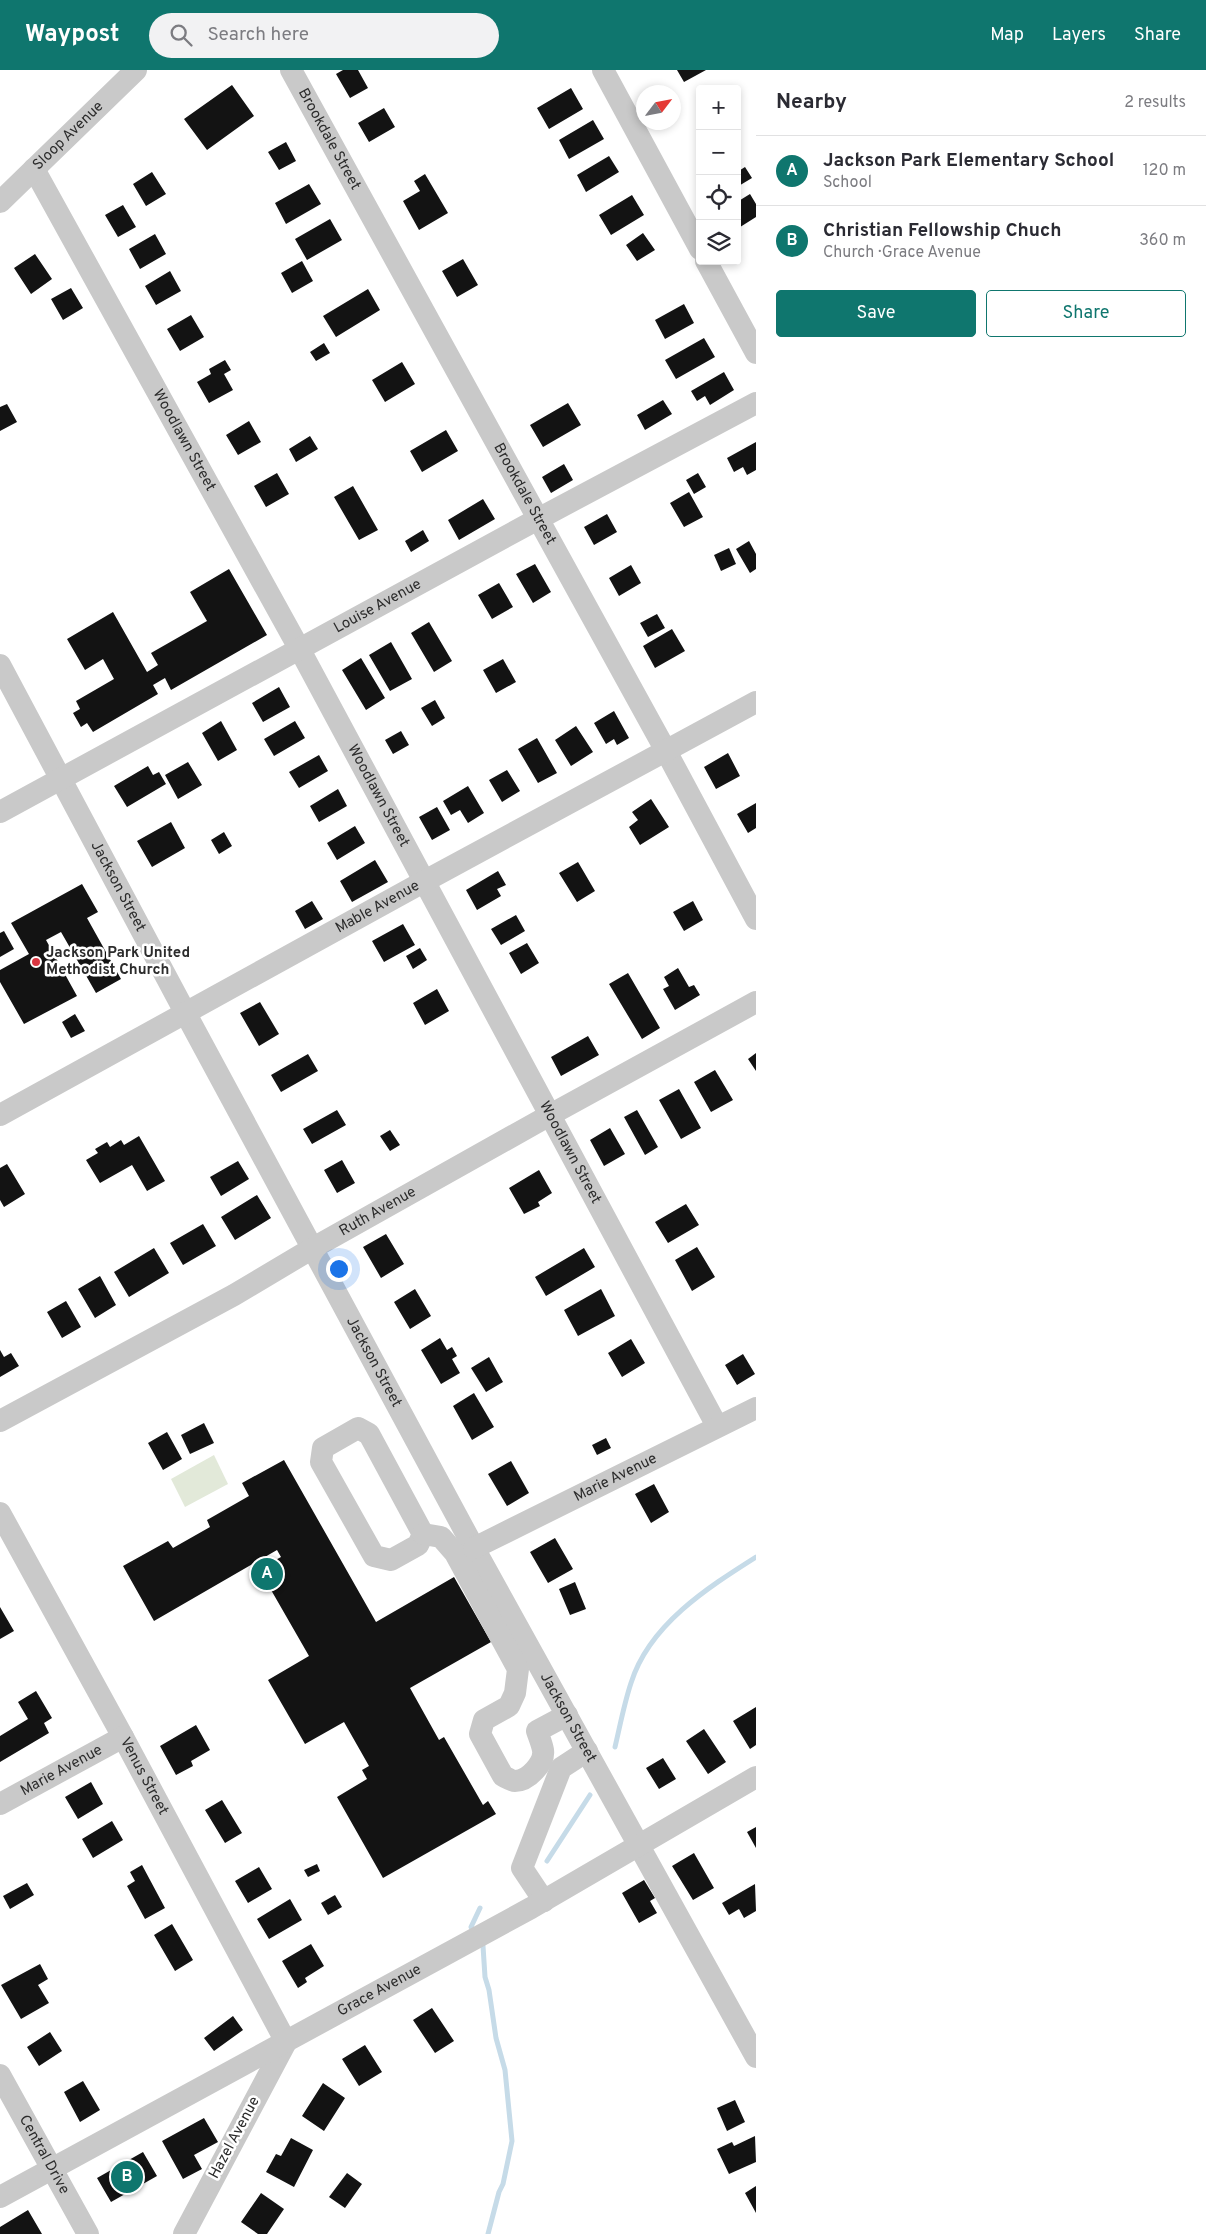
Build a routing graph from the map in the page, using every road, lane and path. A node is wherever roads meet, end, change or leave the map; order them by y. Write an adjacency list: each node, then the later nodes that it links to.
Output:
1 (136, 70): 4 (street, Sloop Avenue)
2 (291, 70): 10 (street, Brookdale Street)
3 (603, 70): 6 (street)
4 (34, 169): 5 (street, Sloop Avenue); 11 (street, Woodlawn Street)
5 (0, 202)
6 (696, 242)
7 (708, 265): 8 (street)
8 (756, 353)
9 (756, 404): 10 (street, Louise Avenue)
10 (538, 519): 11 (street, Louise Avenue); 14 (street, Brookdale Street)
11 (300, 650): 15 (street, Louise Avenue); 17 (street, Woodlawn Street)
12 (0, 665): 15 (street, Jackson Street)
13 (756, 702): 14 (street, Mable Avenue)
14 (666, 751): 17 (street, Mable Avenue); 18 (street, Brookdale Street)
15 (62, 778): 16 (street, Louise Avenue); 20 (street, Jackson Street)
16 (0, 812)
17 (425, 881): 20 (street, Mable Avenue); 21 (street, Woodlawn Street)
18 (756, 919)
19 (756, 1002): 21 (street, Ruth Avenue)
20 (186, 1014): 22 (street, Mable Avenue); 23 (street, Jackson Street)
21 (550, 1114): 23 (street, Ruth Avenue); 26 (street, Woodlawn Street)
22 (0, 1115)
23 (313, 1248): 25 (street, Ruth Avenue); 28 (street, Jackson Street)
24 (756, 1408): 26 (street, Marie Avenue)
25 (0, 1421)
26 (717, 1426): 30 (street, Marie Avenue)
27 (0, 1513): 34 (street, Venus Street)
28 (460, 1521): 29 (street); 30 (street, Jackson Street)
29 (432, 1535): 29 (street); 31 (street)
30 (474, 1548): 32 (street, Jackson Street)
31 (510, 1706): 33 (street); 33 (street)
32 (567, 1715): 33 (street); 35 (street, Jackson Street)
33 (537, 1731)
34 (123, 1737): 37 (street, Marie Avenue); 40 (street, Venus Street)
35 (587, 1752): 38 (street, Jackson Street); 39 (street)
36 (756, 1777): 38 (street, Grace Avenue)
37 (0, 1804)
38 (639, 1845): 39 (street, Grace Avenue); 41 (street, Jackson Street)
39 (544, 1901): 40 (street, Grace Avenue)
40 (286, 2042): 43 (street, Grace Avenue); 46 (street, Hazel Avenue)
41 (756, 2057)
42 (0, 2075): 43 (street, Central Drive)
43 (52, 2169): 44 (street, Grace Avenue); 45 (street, Central Drive)
44 (0, 2197)
45 (88, 2234)
46 (184, 2234)

